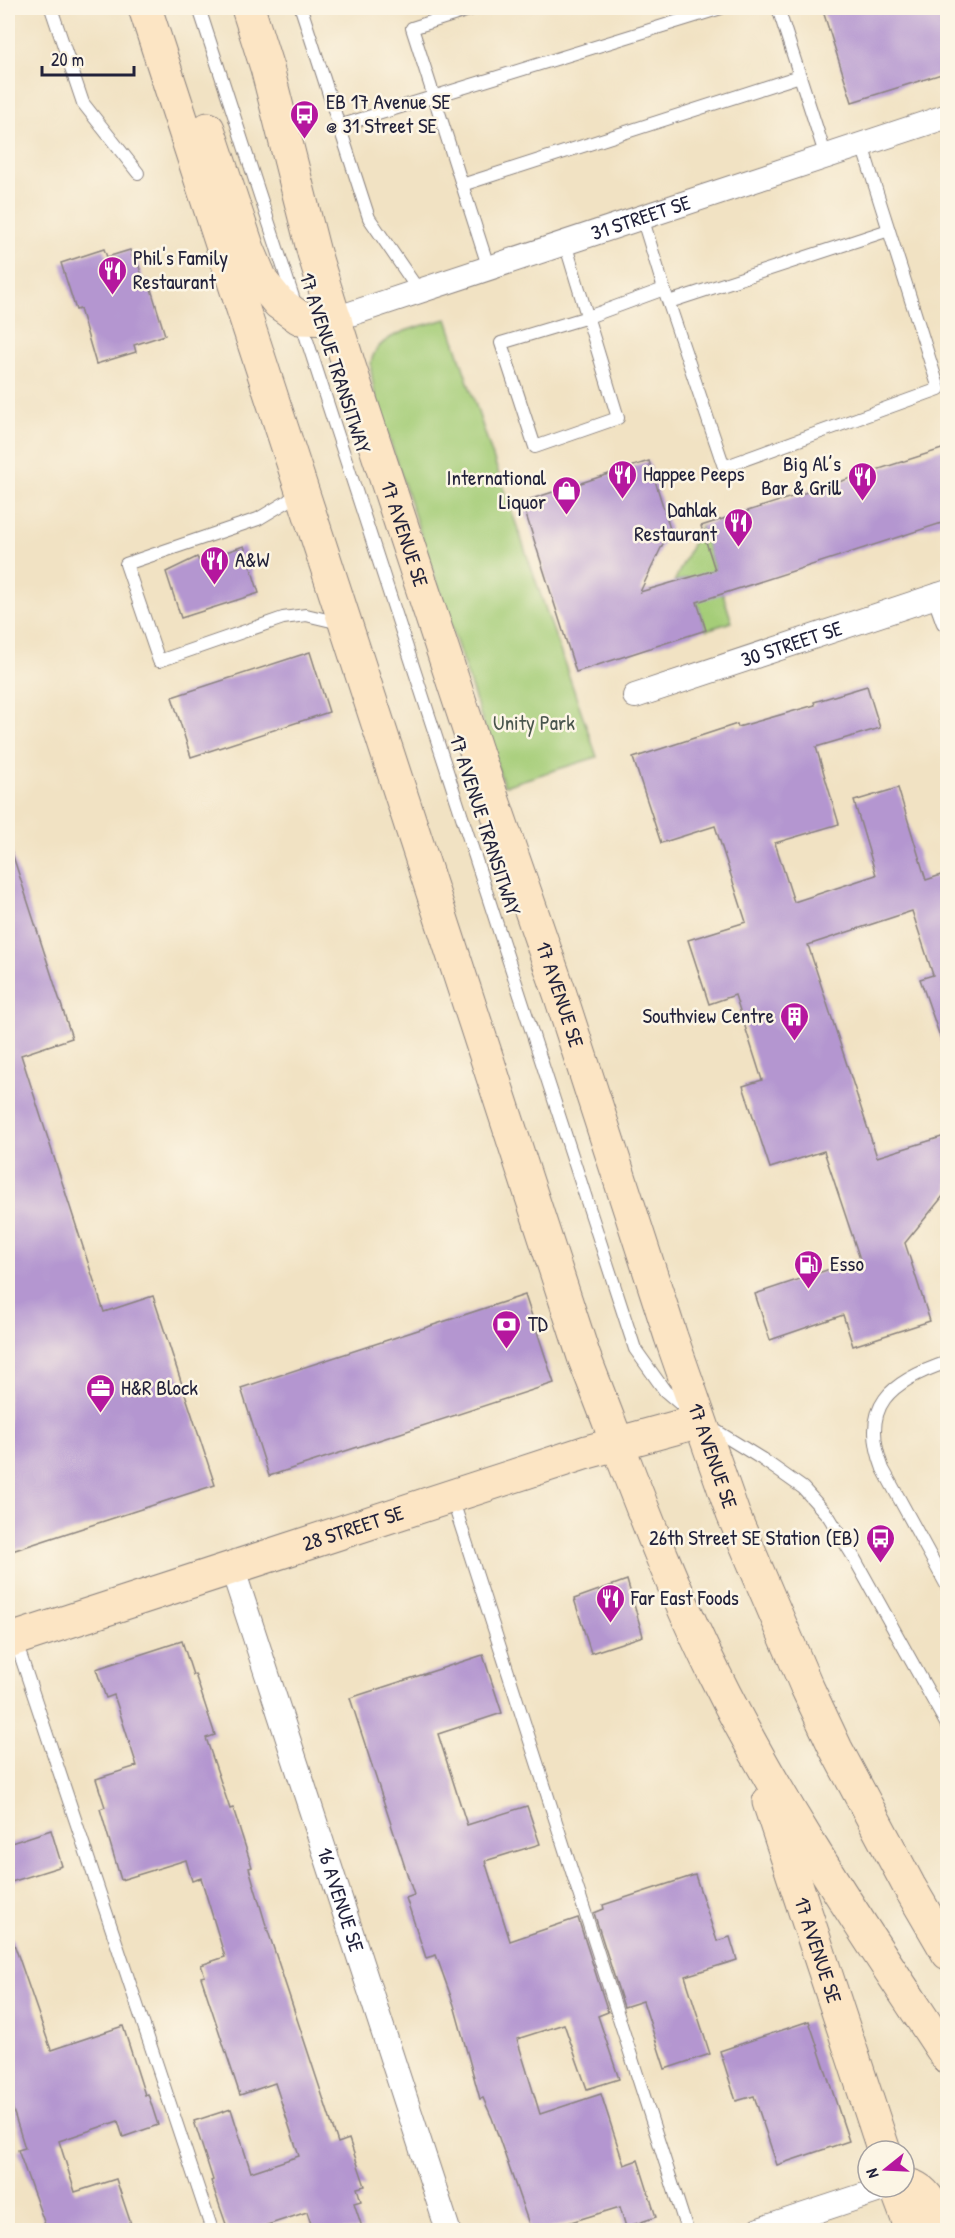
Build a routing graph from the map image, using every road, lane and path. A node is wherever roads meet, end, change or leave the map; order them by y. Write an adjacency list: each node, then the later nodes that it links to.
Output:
1 (51, 8): 16 (lane)
2 (145, 8): 9 (main road, 17 AVENUE SE)
3 (199, 8): 26 (lane, 17 AVENUE TRANSITWAY)
4 (248, 8): 27 (main road, 17 AVENUE SE)
5 (301, 8): 13 (lane)
6 (475, 8): 11 (lane)
7 (721, 8): 11 (lane)
8 (778, 8): 10 (lane)
9 (166, 74): 26 (main road); 28 (main road, 17 AVENUE SE)
10 (800, 76): 15 (lane); 17 (lane)
11 (435, 96): 13 (lane); 17 (lane)
12 (948, 116): 14 (street, 31 STREET SE)
13 (339, 126): 23 (lane)
14 (862, 145): 15 (street, 31 STREET SE); 19 (lane)
15 (826, 157): 18 (street, 31 STREET SE)
16 (138, 173)
17 (462, 185): 21 (lane)
18 (642, 217): 20 (street, 31 STREET SE); 22 (lane)
19 (889, 230): 24 (lane); 24 (lane)
20 (565, 243): 21 (street, 31 STREET SE); 25 (lane)
21 (489, 269): 23 (street, 31 STREET SE)
22 (664, 289): 24 (lane); 25 (lane)
23 (418, 291): 27 (street, 31 STREET SE)
24 (669, 302)
25 (588, 316): 25 (lane)
26 (300, 318): 27 (main road); 34 (lane, 17 AVENUE TRANSITWAY)
27 (335, 319): 34 (main road, 17 AVENUE SE)
28 (301, 488): 31 (main road, 17 AVENUE SE); 31 (lane)
29 (943, 593): 30 (street); 32 (street, 30 STREET SE)
30 (948, 620)
31 (346, 624): 35 (main road, 17 AVENUE SE)
32 (635, 696)
33 (948, 1362): 38 (lane)
34 (700, 1421): 35 (main road, 28 STREET SE); 40 (lane, 17 AVENUE TRANSITWAY); 42 (main road, 17 AVENUE SE)
35 (618, 1444): 36 (main road, 28 STREET SE); 41 (main road, 17 AVENUE SE)
36 (452, 1497): 37 (main road, 28 STREET SE); 50 (lane)
37 (232, 1567): 39 (main road, 28 STREET SE); 49 (street, 16 AVENUE SE)
38 (948, 1588)
39 (11, 1639): 48 (lane)
40 (948, 1727)
41 (753, 1748): 43 (main road, 17 AVENUE SE); 44 (main road, 17 AVENUE SE)
42 (948, 1953)
43 (948, 2058)
44 (880, 2139)
45 (916, 2189): 53 (main road)
46 (856, 2198): 51 (street)
47 (900, 2199): 52 (main road)
48 (212, 2230)
49 (448, 2230)
50 (687, 2230)
51 (759, 2230)
52 (912, 2230)
53 (944, 2230)

